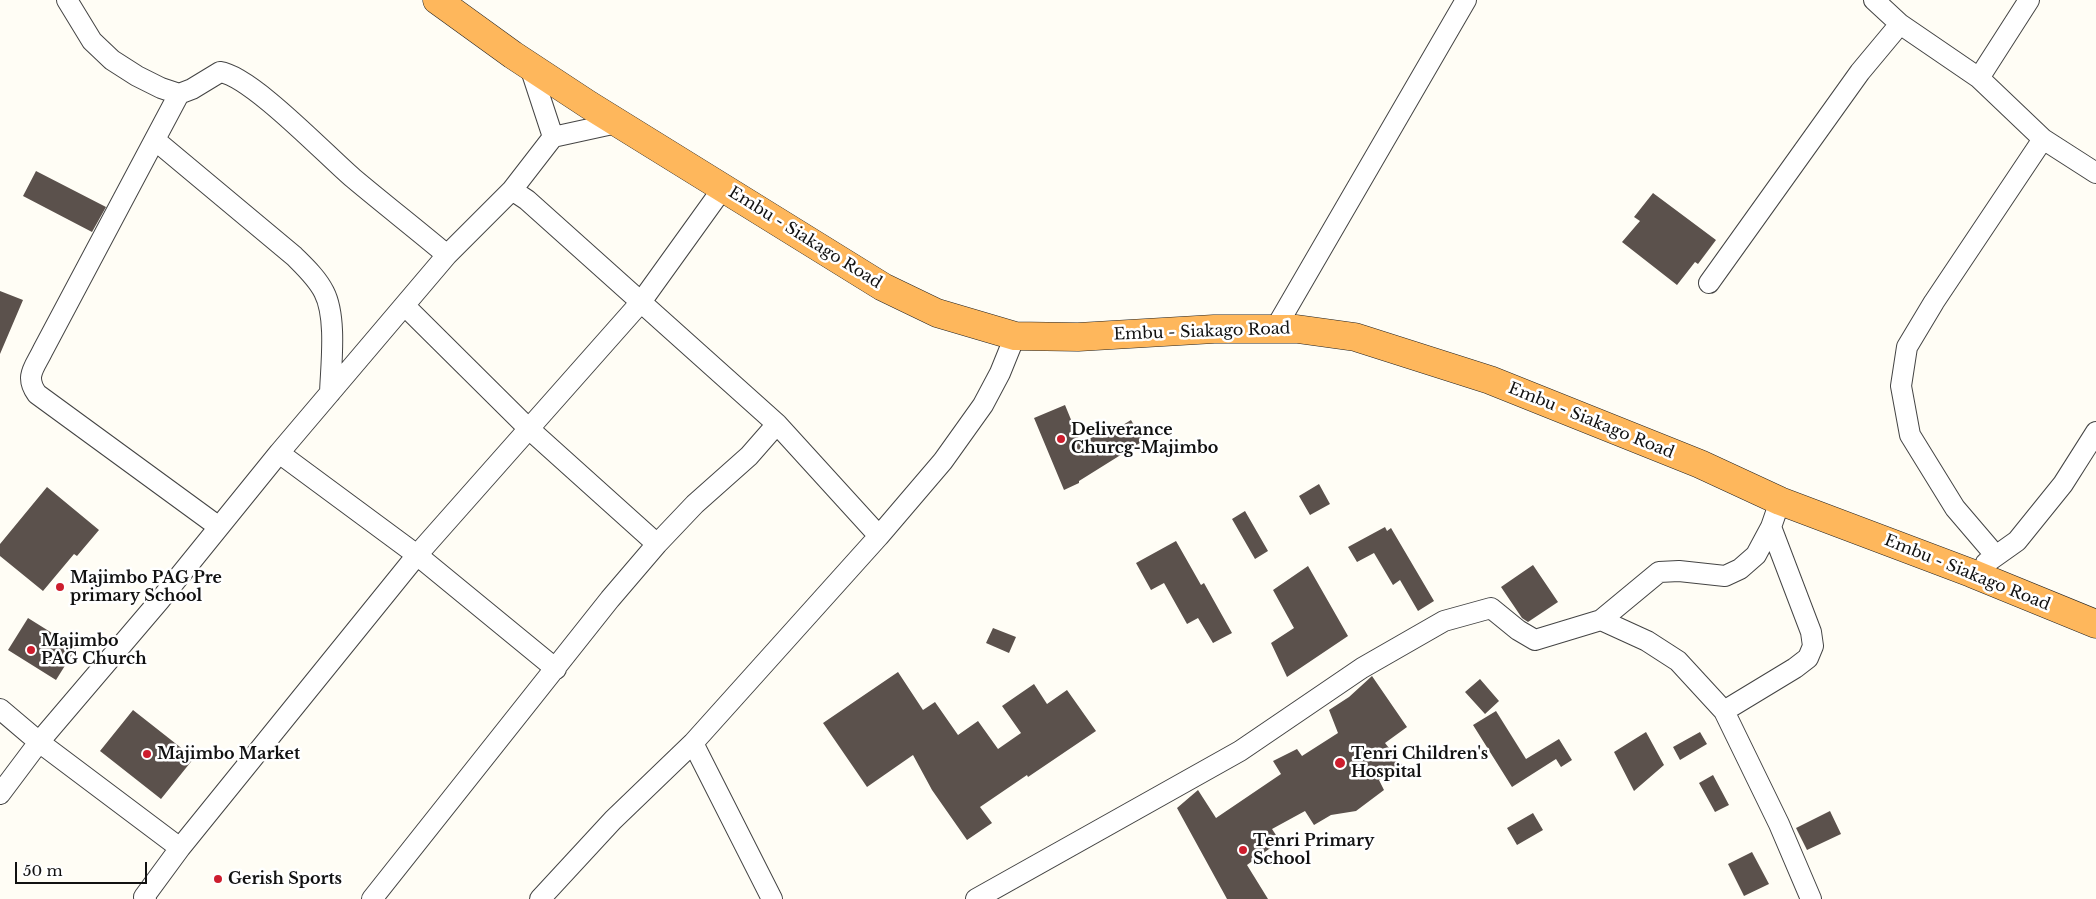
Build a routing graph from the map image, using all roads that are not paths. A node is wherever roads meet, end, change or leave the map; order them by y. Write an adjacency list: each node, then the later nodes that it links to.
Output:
1 (68, 0): 9 (street)
2 (436, 0): 7 (highway, Embu - Siakago Road)
3 (1466, 0): 21 (street)
4 (1874, 0): 6 (street)
5 (2028, 0): 8 (street)
6 (1900, 24): 8 (street); 18 (street)
7 (530, 67): 10 (highway, Embu - Siakago Road); 11 (street)
8 (1979, 78): 12 (street)
9 (179, 94): 13 (street); 17 (street)
10 (617, 122): 11 (street); 15 (highway, Embu - Siakago Road)
11 (553, 137): 16 (street)
12 (2043, 139): 14 (street); 35 (street)
13 (155, 140): 23 (street); 30 (street)
14 (2096, 173)
15 (723, 188): 19 (street); 22 (highway, Embu - Siakago Road)
16 (512, 190): 17 (street); 19 (street)
17 (447, 255): 20 (street)
18 (1710, 283)
19 (641, 302): 24 (street); 25 (street)
20 (405, 306): 23 (street); 25 (street)
21 (1275, 329): 22 (highway, Embu - Siakago Road); 29 (highway, Embu - Siakago Road)
22 (1015, 336): 32 (street)
23 (330, 393): 27 (street)
24 (777, 424): 32 (street); 33 (street)
25 (528, 428): 33 (street); 34 (street)
26 (2096, 432): 28 (street)
27 (279, 454): 30 (street); 34 (street)
28 (2089, 462): 35 (street)
29 (1780, 502): 31 (street); 36 (highway, Embu - Siakago Road)
30 (219, 527): 42 (street)
31 (1771, 527): 37 (street); 41 (street)
32 (879, 536): 43 (street)
33 (657, 544): 39 (street)
34 (418, 555): 39 (street); 45 (street)
35 (1996, 556): 36 (street)
36 (1971, 573): 38 (highway, Embu - Siakago Road)
37 (1601, 620): 41 (street); 50 (street)
38 (2096, 624)
39 (556, 669): 47 (street)
40 (0, 709): 42 (street)
41 (1724, 711): 51 (street)
42 (39, 742): 44 (street); 45 (street)
43 (693, 742): 48 (street); 49 (street)
44 (0, 794)
45 (180, 848): 46 (street)
46 (144, 898)
47 (372, 899)
48 (540, 899)
49 (772, 899)
50 (976, 899)
51 (1811, 899)

